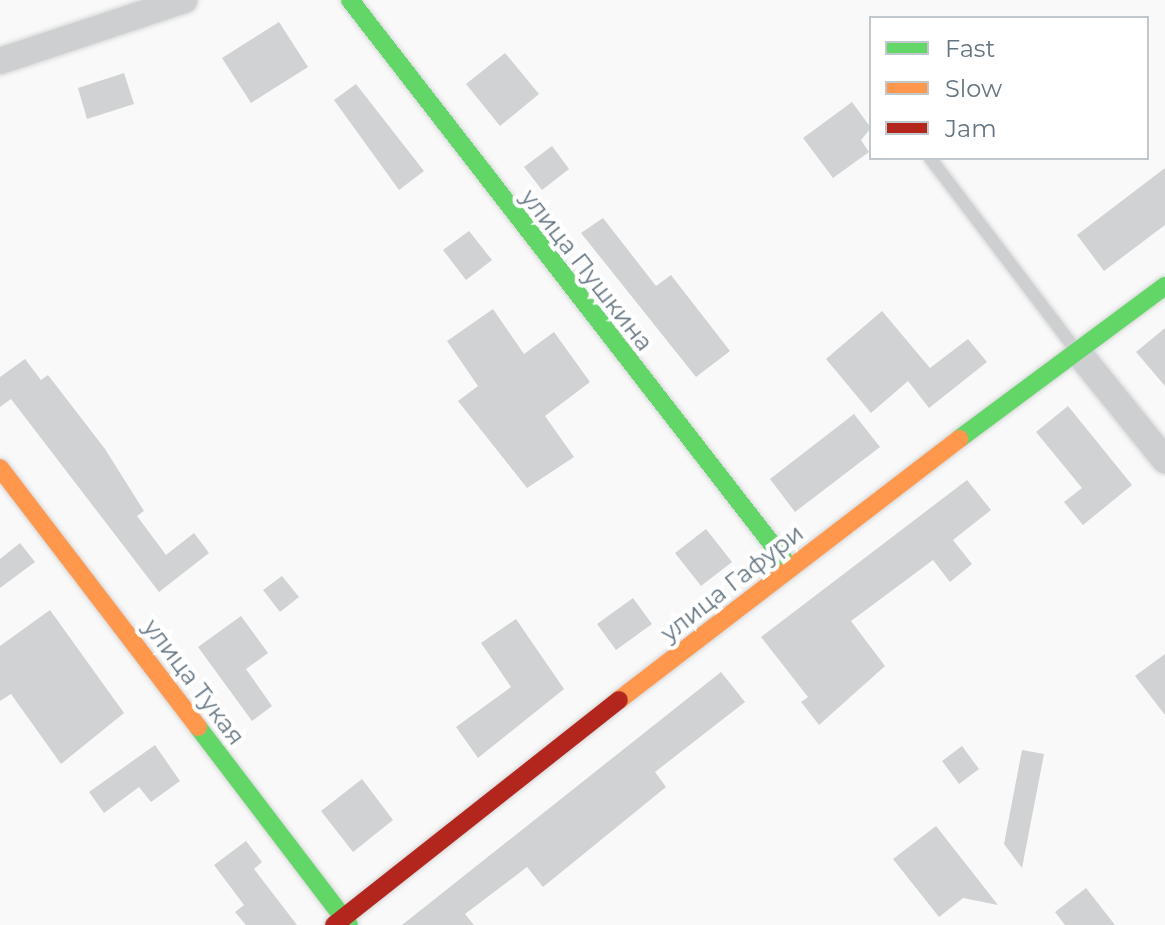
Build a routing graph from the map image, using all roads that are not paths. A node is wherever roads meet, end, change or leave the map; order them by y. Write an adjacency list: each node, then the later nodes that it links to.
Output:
1 (184, 0): 3 (street)
2 (350, 0): 9 (street, улица Пушкина)
3 (0, 61)
4 (932, 160): 6 (lane)
5 (1165, 286): 6 (street, улица Гафури)
6 (1081, 356): 7 (street); 9 (street, улица Гафури)
7 (1165, 460)
8 (0, 468): 10 (street, улица Тукая)
9 (789, 566): 10 (street, улица Гафури)
10 (342, 922)

